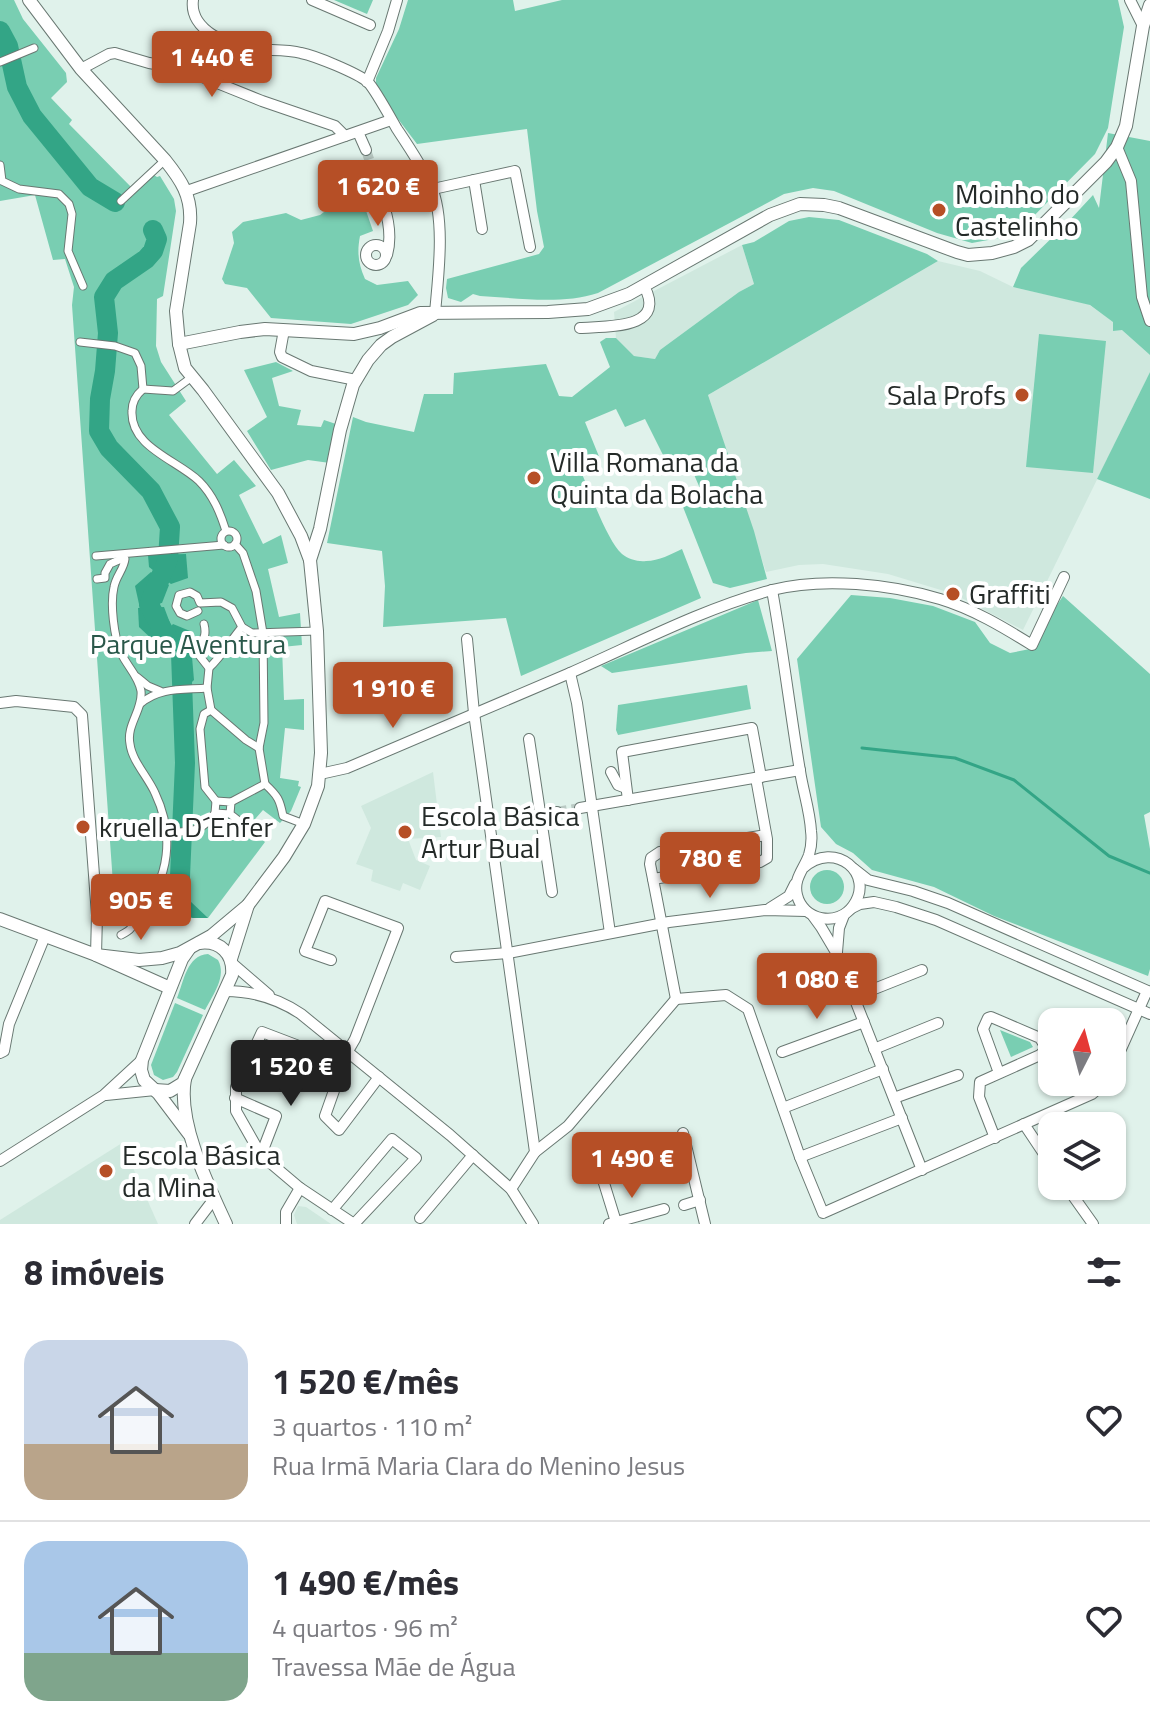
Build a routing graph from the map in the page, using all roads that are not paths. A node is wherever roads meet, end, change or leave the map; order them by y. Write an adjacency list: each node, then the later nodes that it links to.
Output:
1 (29, 0): 11 (street)
2 (193, 0): 12 (street)
3 (312, 0): 7 (street)
4 (397, 0): 12 (street)
5 (1130, 0): 8 (street)
6 (1150, 5): 8 (street)
7 (370, 25)
8 (1143, 26): 16 (street)
9 (34, 48): 10 (street)
10 (1, 62)
11 (81, 69): 15 (street); 18 (street)
12 (367, 82): 13 (street)
13 (391, 120): 14 (street); 23 (street)
14 (358, 132): 15 (street); 17 (street)
15 (345, 136): 24 (street)
16 (1117, 147): 30 (street); 32 (street)
17 (366, 150)
18 (165, 160): 24 (street); 25 (street)
19 (0, 165): 22 (street)
20 (373, 171): 28 (street)
21 (474, 180): 23 (street); 26 (street); 27 (street)
22 (2, 181): 29 (street)
23 (433, 189): 31 (street)
24 (187, 191): 38 (street)
25 (121, 201)
26 (482, 229)
27 (530, 247)
28 (387, 255)
29 (83, 286)
30 (644, 286): 31 (street); 34 (street)
31 (435, 313): 33 (street); 37 (street)
32 (1150, 321)
33 (380, 328): 35 (street); 37 (street)
34 (580, 328)
35 (284, 330): 38 (street); 40 (street)
36 (80, 342): 41 (street)
37 (385, 342): 40 (street)
38 (179, 344): 39 (street)
39 (192, 377): 41 (street); 46 (street)
40 (356, 380): 46 (street)
41 (143, 389): 42 (street)
42 (226, 531): 43 (street); 44 (street)
43 (235, 544): 44 (street); 54 (street)
44 (224, 545): 45 (street)
45 (96, 556)
46 (310, 560): 53 (street)
47 (1064, 577): 49 (street)
48 (97, 579): 58 (street)
49 (772, 590): 57 (street); 67 (street)
50 (198, 611): 52 (street)
51 (204, 624): 56 (street)
52 (242, 627): 54 (street); 56 (street)
53 (317, 631): 54 (street); 69 (street)
54 (263, 633): 66 (street)
55 (467, 639): 64 (street)
56 (209, 668): 59 (street)
57 (570, 673): 64 (street); 76 (street)
58 (135, 676): 60 (street); 62 (street)
59 (207, 688): 60 (street); 63 (street)
60 (161, 691): 62 (street)
61 (0, 703): 103 (street)
62 (140, 704): 84 (street)
63 (211, 710): 66 (street); 74 (street)
64 (474, 713): 69 (street); 102 (street)
65 (529, 739): 80 (street)
66 (259, 748): 71 (street)
67 (800, 770): 70 (street); 83 (street)
68 (611, 772): 72 (street)
69 (320, 774): 82 (street)
70 (759, 777): 72 (street); 73 (street); 85 (street)
71 (265, 784): 75 (street); 82 (street)
72 (626, 788): 73 (street)
73 (628, 800): 76 (street)
74 (216, 801): 75 (street); 78 (street)
75 (231, 802): 79 (street)
76 (586, 807): 97 (street)
77 (557, 812): 80 (street)
78 (215, 813): 79 (street); 84 (street)
79 (230, 814): 81 (street)
80 (541, 814): 89 (street)
81 (243, 824)
82 (304, 824): 90 (street)
83 (811, 831): 86 (street); 87 (street)
84 (169, 832): 99 (street)
85 (766, 835): 88 (street); 88 (street)
86 (846, 862): 87 (street); 92 (street); 94 (street)
87 (800, 872): 91 (street); 93 (street)
88 (653, 879): 96 (street)
89 (552, 892)
90 (248, 905): 101 (street); 107 (street)
91 (765, 910): 93 (street); 96 (street)
92 (848, 912): 93 (street); 98 (street); 105 (street)
93 (810, 914): 105 (street)
94 (975, 914): 98 (street); 111 (street)
95 (0, 919): 100 (street)
96 (661, 924): 97 (street); 115 (street)
97 (610, 933): 102 (street)
98 (967, 933): 116 (street)
99 (121, 935)
100 (45, 936): 103 (street); 125 (street)
101 (194, 946): 103 (street); 107 (street); 109 (street)
102 (508, 953): 104 (street); 144 (street)
103 (96, 955): 109 (street)
104 (456, 957)
105 (838, 959): 112 (street); 113 (street)
106 (331, 960): 123 (street)
107 (232, 962): 110 (street); 114 (street)
108 (922, 970): 113 (street)
109 (170, 988): 126 (street)
110 (225, 991): 114 (street); 131 (street)
111 (1148, 991): 116 (street)
112 (764, 992)
113 (854, 997): 118 (street)
114 (274, 999): 123 (street)
115 (676, 999): 137 (street); 144 (street)
116 (1139, 1009): 117 (street); 120 (street)
117 (1150, 1014)
118 (864, 1022): 122 (street); 124 (street)
119 (938, 1023): 122 (street)
120 (1126, 1038)
121 (304, 1048): 135 (street)
122 (874, 1049): 127 (street)
123 (348, 1051): 130 (street); 130 (street)
124 (782, 1052)
125 (0, 1053)
126 (142, 1060): 132 (street); 133 (street)
127 (883, 1069): 136 (street); 137 (street)
128 (999, 1073): 128 (street); 142 (street)
129 (958, 1075): 136 (street)
130 (379, 1077): 147 (street)
131 (185, 1078): 132 (street); 141 (street)
132 (155, 1090): 133 (street); 141 (street)
133 (104, 1095): 149 (street)
134 (1087, 1096): 139 (street)
135 (235, 1098): 146 (street); 146 (street)
136 (894, 1098): 138 (street)
137 (783, 1108): 148 (street)
138 (902, 1118): 148 (street); 150 (street)
139 (1024, 1124): 142 (street); 143 (street)
140 (683, 1133): 154 (street)
141 (189, 1134): 153 (street)
142 (995, 1138): 150 (street)
143 (1038, 1145)
144 (535, 1152): 152 (street)
145 (595, 1154): 160 (street)
146 (261, 1155): 151 (street)
147 (473, 1155): 152 (street); 159 (street)
148 (800, 1157): 150 (street)
149 (0, 1161)
150 (922, 1170)
151 (300, 1188): 158 (street); 163 (street)
152 (511, 1189): 165 (street)
153 (214, 1199): 161 (street); 162 (street)
154 (700, 1200): 156 (street); 166 (street)
155 (1076, 1200): 167 (street)
156 (684, 1205)
157 (664, 1209): 160 (street)
158 (332, 1210): 164 (street); 164 (street)
159 (420, 1218)
160 (612, 1223)
161 (195, 1224)
162 (226, 1224)
163 (286, 1224)
164 (354, 1224)
165 (533, 1224)
166 (705, 1224)
167 (1093, 1224)

